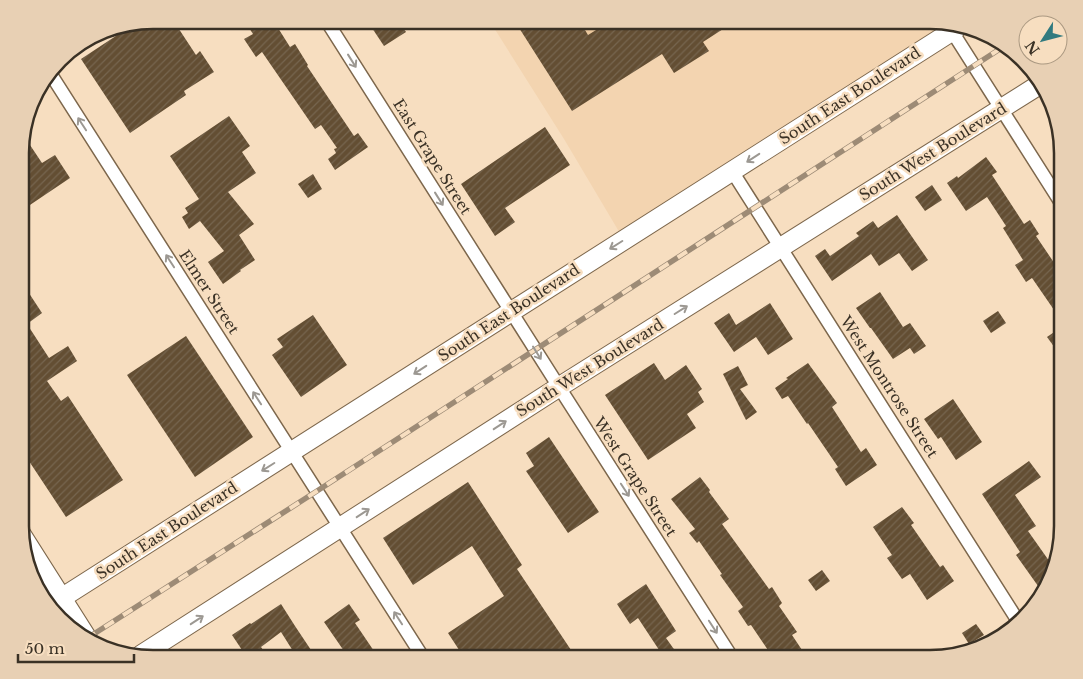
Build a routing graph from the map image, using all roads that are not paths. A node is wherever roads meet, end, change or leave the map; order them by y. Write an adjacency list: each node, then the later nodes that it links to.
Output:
1 (332, 29): 10 (street, East Grape Street, one-way to 10)
2 (948, 30): 7 (main road, South East Boulevard, one-way to 7)
3 (954, 31): 6 (street)
4 (53, 79): 12 (street, Elmer Street, one-way to 4)
5 (1036, 87): 6 (main road, South West Boulevard)
6 (1001, 109): 8 (street); 9 (main road, South West Boulevard)
7 (732, 171): 9 (street, West Montrose Street); 10 (main road, South East Boulevard, one-way to 10)
8 (1054, 192)
9 (780, 248): 11 (main road, South West Boulevard, one-way to 9); 17 (street, West Montrose Street)
10 (511, 312): 11 (street, West Grape Street, one-way to 11); 12 (main road, South East Boulevard, one-way to 12)
11 (559, 387): 13 (main road, South West Boulevard, one-way to 11); 20 (street, West Grape Street, one-way to 20)
12 (292, 452): 13 (street, Elmer Street); 16 (main road, South East Boulevard, one-way to 16)
13 (340, 527): 18 (main road, South West Boulevard, one-way to 13); 19 (street, Elmer Street, one-way to 13)
14 (34, 561): 15 (main road)
15 (53, 599)
16 (55, 603)
17 (1015, 617)
18 (149, 650)
19 (418, 650)
20 (727, 650)

